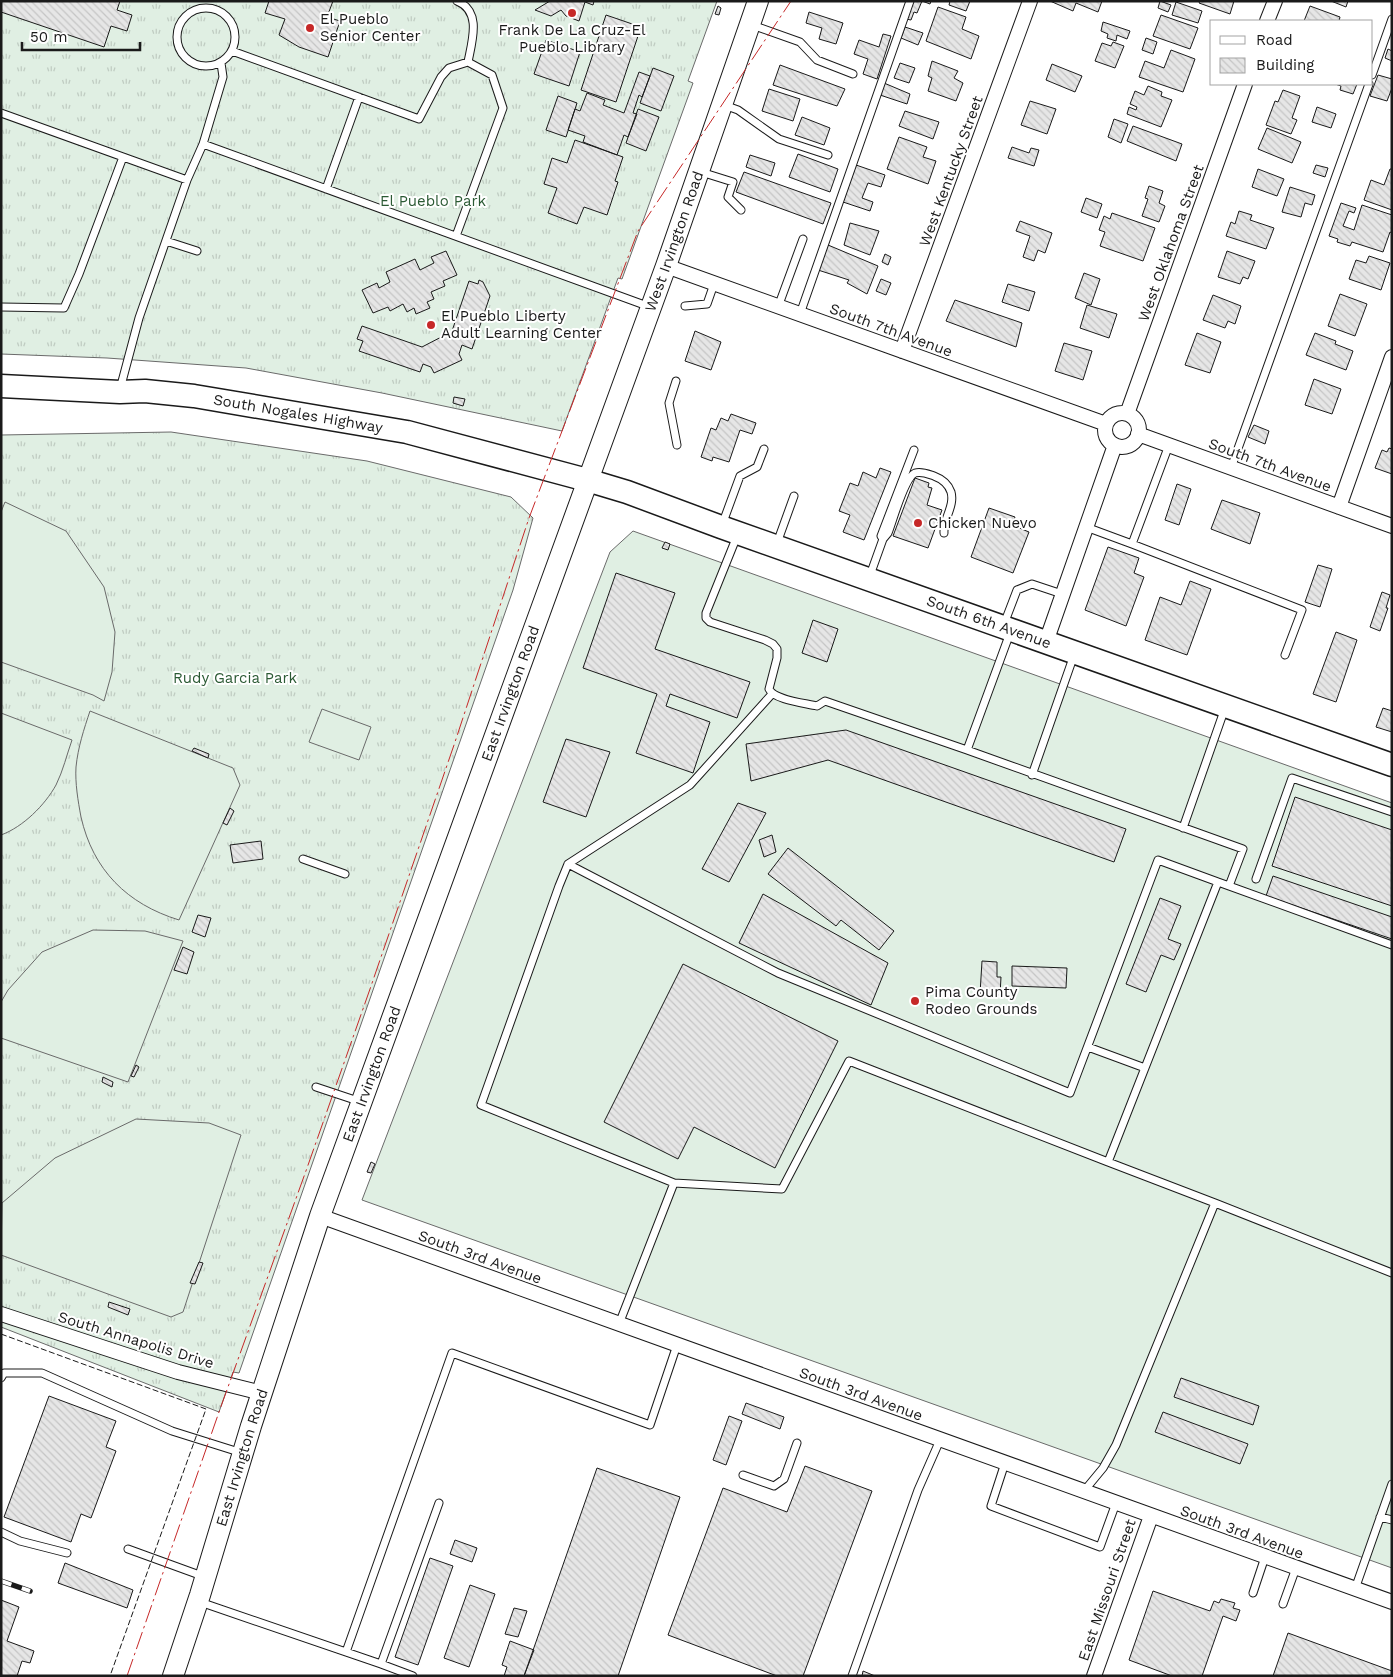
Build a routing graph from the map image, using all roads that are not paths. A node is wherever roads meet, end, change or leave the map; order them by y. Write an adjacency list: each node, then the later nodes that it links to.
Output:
1 (457, 1): 10 (lane)
2 (758, 1): 8 (main road, West Irvington Road)
3 (910, 1): 36 (lane)
4 (1030, 1): 37 (street, West Kentucky Street)
5 (1274, 1): 7 (street)
6 (1392, 19): 12 (lane)
7 (1267, 20)
8 (750, 24): 13 (lane); 17 (main road, West Irvington Road)
9 (232, 50): 11 (lane); 11 (lane); 16 (lane)
10 (468, 62): 16 (lane); 26 (lane)
11 (221, 63): 19 (lane)
12 (1373, 72)
13 (853, 74)
14 (1245, 85): 42 (street, West Oklahoma Street)
15 (1369, 85): 50 (lane)
16 (359, 97): 24 (lane)
17 (722, 105): 20 (lane); 22 (main road, West Irvington Road)
18 (1, 113): 21 (lane)
19 (203, 144): 23 (lane); 24 (lane)
20 (828, 155)
21 (123, 158): 23 (lane); 32 (lane)
22 (699, 171): 25 (lane); 30 (main road, West Irvington Road)
23 (187, 180): 28 (lane)
24 (326, 189): 26 (lane)
25 (741, 210)
26 (456, 236): 34 (lane)
27 (803, 239): 35 (lane)
28 (166, 240): 29 (lane); 41 (lane)
29 (197, 251)
30 (666, 266): 31 (street, South 7th Avenue); 34 (main road, West Irvington Road)
31 (714, 284): 33 (lane); 35 (street, South 7th Avenue)
32 (1, 306)
33 (685, 306)
34 (650, 307): 51 (main road, West Irvington Road)
35 (778, 307): 36 (street, South 7th Avenue)
36 (800, 314): 37 (street, South 7th Avenue)
37 (902, 351): 43 (street, South 7th Avenue)
38 (1392, 357): 53 (street)
39 (676, 381): 45 (lane)
40 (1, 386): 41 (main road, South Nogales Highway)
41 (120, 392): 51 (main road, South Nogales Highway)
42 (1127, 414): 43 (street); 44 (street)
43 (1106, 424): 46 (street)
44 (1138, 434): 46 (street); 47 (street, South 7th Avenue)
45 (677, 445)
46 (1115, 445): 55 (street)
47 (1169, 445): 50 (street, South 7th Avenue); 59 (lane)
48 (764, 449): 56 (lane)
49 (914, 450): 58 (lane)
50 (1231, 468): 53 (street, South 7th Avenue)
51 (587, 480): 56 (main road, South 6th Avenue); 84 (main road, East Irvington Road)
52 (794, 496): 60 (lane)
53 (1339, 507): 54 (street, South 7th Avenue)
54 (1392, 526)
55 (1086, 527): 59 (lane); 62 (street)
56 (730, 530): 60 (main road, South 6th Avenue); 67 (lane)
57 (944, 533): 58 (lane)
58 (883, 539): 61 (lane)
59 (1132, 544): 66 (lane)
60 (776, 547): 61 (main road, South 6th Avenue)
61 (868, 579): 63 (main road, South 6th Avenue)
62 (1062, 594): 63 (lane); 64 (street)
63 (1008, 628): 64 (main road, South 6th Avenue); 69 (lane)
64 (1046, 642): 65 (main road, South 6th Avenue)
65 (1075, 652): 68 (main road, South 6th Avenue); 71 (lane)
66 (1286, 655)
67 (772, 694): 69 (lane); 75 (lane)
68 (1226, 706): 70 (main road, South 6th Avenue); 73 (lane)
69 (967, 750): 71 (lane)
70 (1392, 765)
71 (1032, 775): 73 (lane)
72 (1392, 812): 77 (lane)
73 (1183, 828): 79 (lane)
74 (303, 859): 76 (lane)
75 (568, 864): 81 (lane); 86 (lane)
76 (345, 874)
77 (1256, 879)
78 (1218, 882): 79 (lane); 81 (lane); 82 (lane)
79 (1229, 886): 80 (lane)
80 (1392, 945)
81 (1088, 1047): 82 (lane)
82 (1145, 1068): 85 (lane)
83 (316, 1087): 84 (lane)
84 (361, 1102): 88 (main road, East Irvington Road)
85 (1108, 1162): 86 (lane); 87 (lane)
86 (674, 1183): 91 (lane)
87 (1215, 1203): 89 (lane); 101 (lane)
88 (320, 1216): 91 (street, South 3rd Avenue); 94 (main road, East Irvington Road)
89 (1392, 1272)
90 (1, 1314): 94 (street, South Annapolis Drive)
91 (619, 1324): 92 (street, South 3rd Avenue)
92 (677, 1345): 95 (street, South 3rd Avenue); 118 (lane)
93 (1, 1378): 97 (lane)
94 (262, 1393): 97 (main road, East Irvington Road)
95 (940, 1440): 98 (street, South 3rd Avenue); 122 (lane)
96 (797, 1444): 99 (lane)
97 (242, 1453): 112 (main road, East Irvington Road)
98 (1005, 1463): 101 (street, South 3rd Avenue); 103 (lane)
99 (743, 1476)
100 (1392, 1484): 105 (lane)
101 (1084, 1492): 103 (street, South 3rd Avenue)
102 (439, 1503): 119 (lane)
103 (1116, 1503): 104 (street, South 3rd Avenue)
104 (1150, 1516): 110 (street, South 3rd Avenue); 123 (street, East Missouri Street)
105 (1380, 1517): 106 (lane); 113 (lane)
106 (1392, 1520)
107 (1, 1532): 109 (lane)
108 (128, 1549): 112 (lane)
109 (67, 1553)
110 (1265, 1557): 111 (street, South 3rd Avenue); 114 (lane)
111 (1296, 1568): 113 (street, South 3rd Avenue); 117 (lane)
112 (205, 1577): 115 (main road, East Irvington Road)
113 (1355, 1589): 116 (street, South 3rd Avenue)
114 (1253, 1593)
115 (197, 1601): 118 (lane); 120 (main road, East Irvington Road)
116 (1392, 1602)
117 (1283, 1604)
118 (346, 1652): 119 (lane)
119 (381, 1664): 121 (lane)
120 (172, 1676)
121 (413, 1676)
122 (852, 1676)
123 (1094, 1676)

